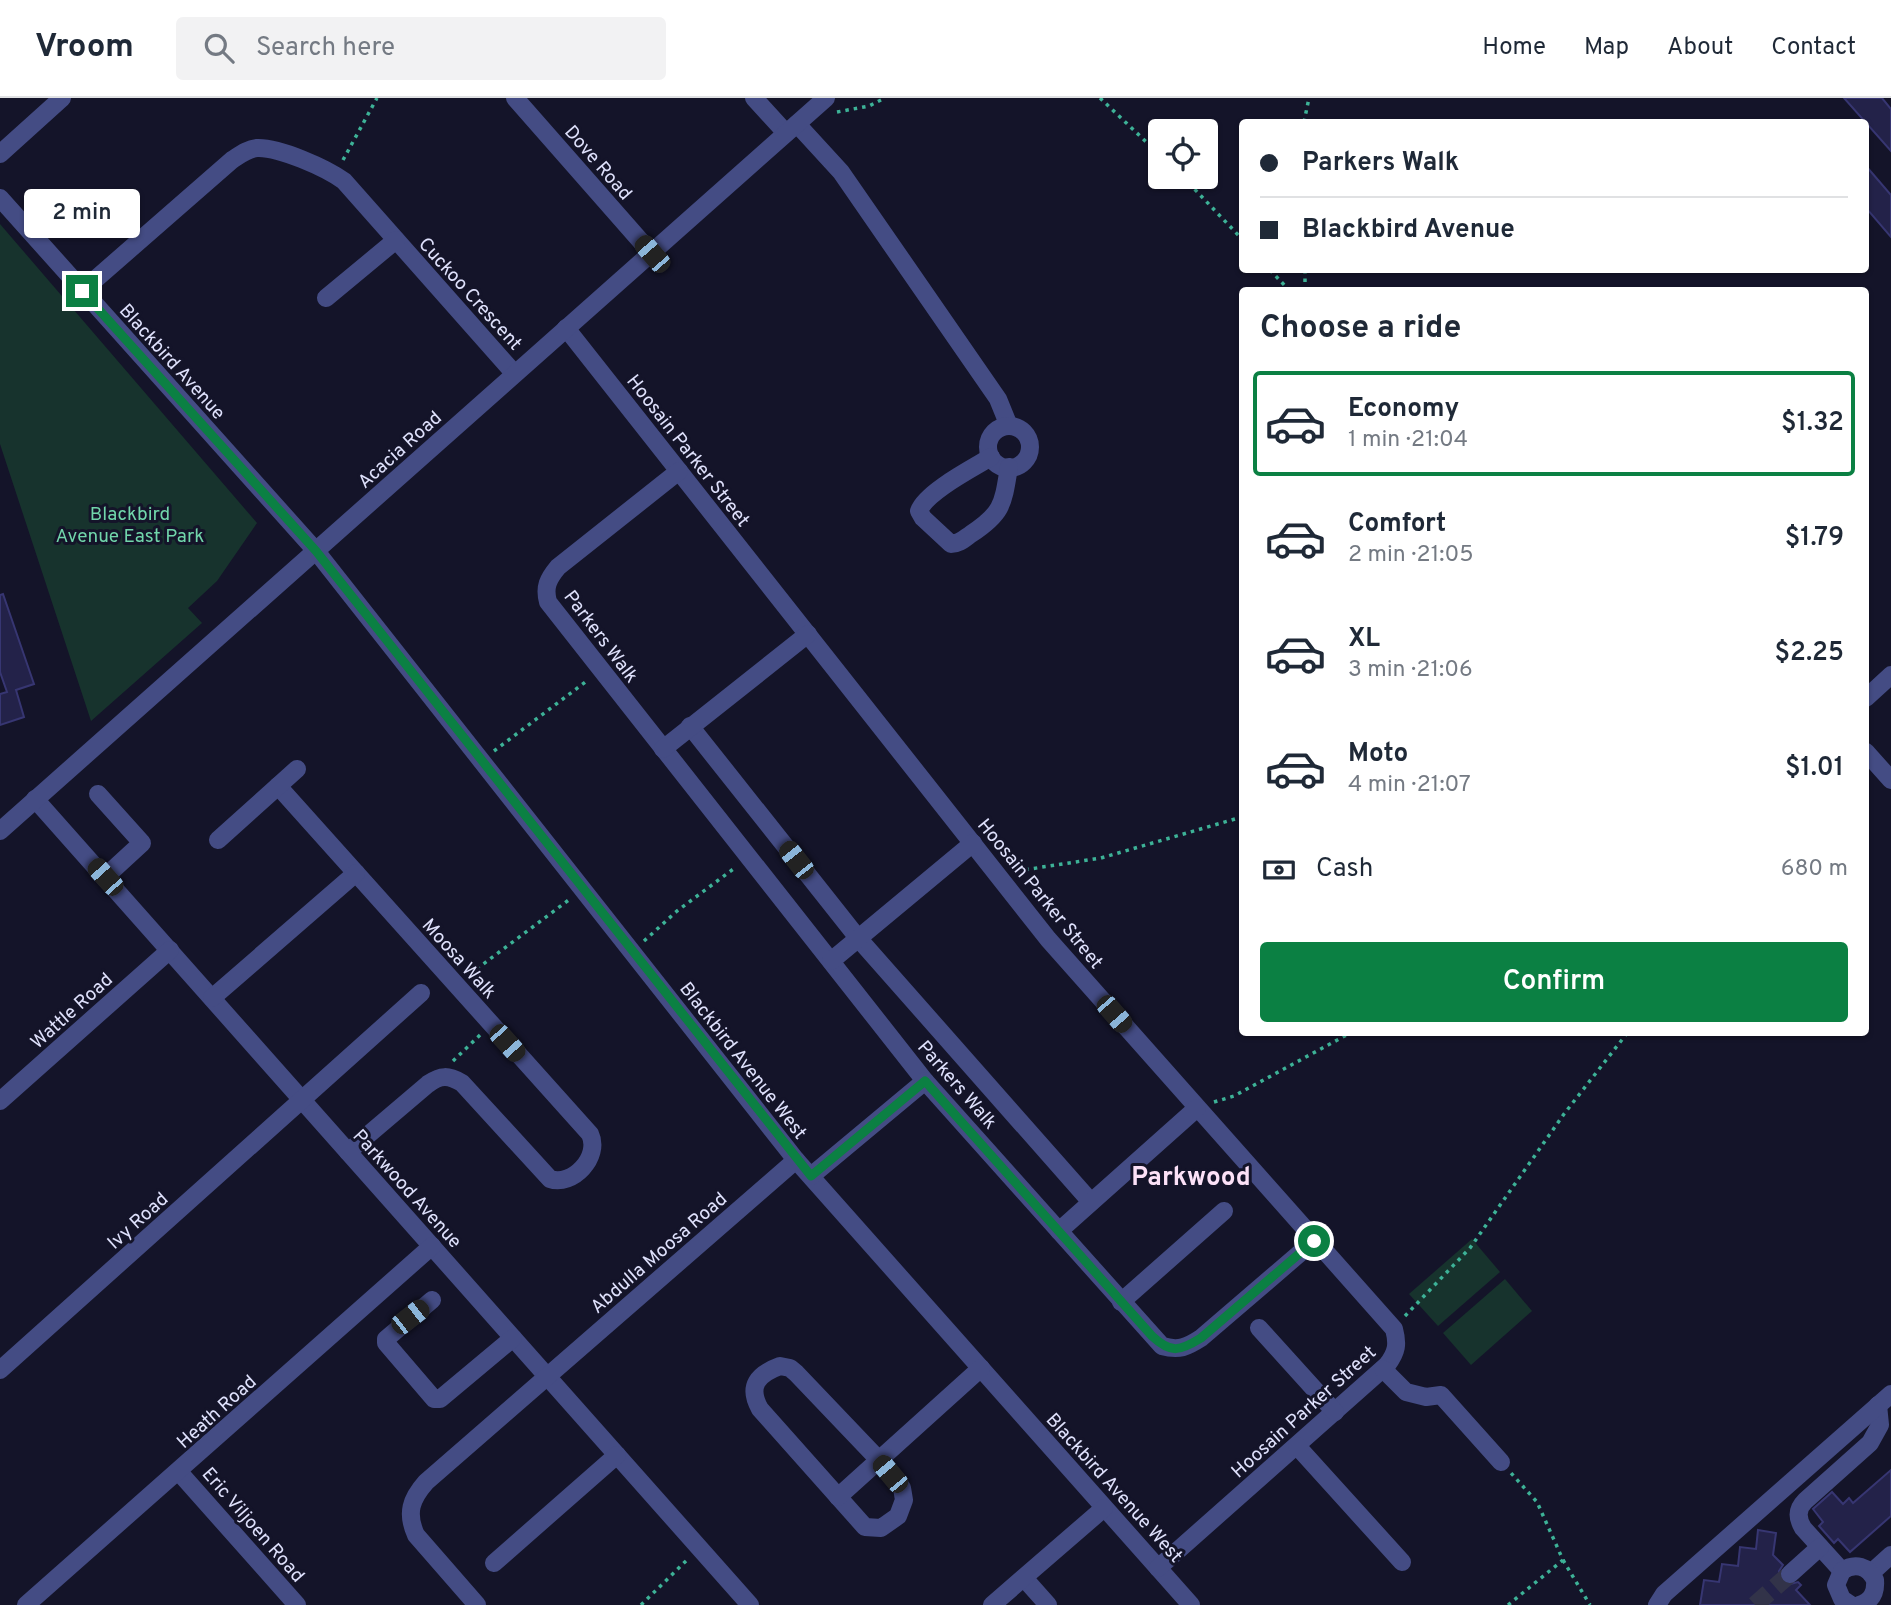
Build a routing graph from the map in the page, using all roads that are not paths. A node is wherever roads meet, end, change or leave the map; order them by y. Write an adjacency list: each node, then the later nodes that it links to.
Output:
1 (515, 98): 9 (street, Dove Road)
2 (754, 98): 5 (street)
3 (53, 101): 6 (street)
4 (830, 104): 5 (street, Acacia Road)
5 (791, 129): 9 (street, Acacia Road); 14 (street)
6 (0, 154)
7 (0, 198): 10 (street, Blackbird Avenue)
8 (396, 240): 10 (street, Cuckoo Crescent); 11 (street, Cuckoo Crescent); 13 (street, Cuckoo Crescent)
9 (652, 254): 12 (street, Acacia Road)
10 (82, 291): 18 (street, Blackbird Avenue)
11 (326, 298)
12 (566, 328): 13 (street, Acacia Road); 17 (street, Hoosain Parker Street)
13 (514, 373): 18 (street, Acacia Road)
14 (1009, 426): 15 (street); 16 (street)
15 (991, 457): 16 (street); 16 (street)
16 (1009, 467)
17 (678, 471): 19 (street, Hoosain Parker Street); 23 (street, Parkers Walk)
18 (316, 551): 29 (street, Acacia Road); 45 (street, Blackbird Avenue West)
19 (807, 634): 22 (street); 32 (street, Hoosain Parker Street)
20 (1891, 675): 21 (street)
21 (1869, 695)
22 (691, 726): 23 (street); 35 (street, Parkers Walk)
23 (663, 749): 37 (street, Parkers Walk)
24 (1869, 755): 26 (street)
25 (297, 769): 27 (street)
26 (1891, 780)
27 (278, 786): 31 (street); 33 (street, Moosa Walk)
28 (99, 794): 34 (street)
29 (36, 799): 30 (street, Acacia Road); 34 (street, Parkwood Avenue)
30 (0, 831)
31 (218, 840)
32 (973, 843): 35 (street); 43 (street, Hoosain Parker Street)
33 (356, 873): 39 (street); 44 (street, Moosa Walk)
34 (105, 877): 36 (street, Parkwood Avenue)
35 (859, 938): 37 (street); 47 (street, Parkers Walk)
36 (170, 950): 39 (street, Parkwood Avenue); 41 (street, Wattle Road)
37 (831, 961): 40 (street, Parkers Walk)
38 (421, 993): 42 (street, Ivy Road)
39 (212, 998): 42 (street, Parkwood Avenue)
40 (925, 1081): 46 (street); 49 (street, Parkers Walk)
41 (0, 1101)
42 (303, 1101): 44 (street, Parkwood Avenue); 58 (street, Ivy Road)
43 (1197, 1108): 47 (street); 50 (street, Hoosain Parker Street)
44 (348, 1152): 51 (street, Parkwood Avenue)
45 (796, 1160): 46 (street, Blackbird Avenue West); 59 (street, Abdulla Moosa Road)
46 (811, 1176): 56 (street, Blackbird Avenue West)
47 (1091, 1202): 49 (street)
48 (1224, 1211): 53 (street)
49 (1059, 1231): 53 (street, Parkers Walk)
50 (1314, 1241): 53 (street, Parkers Walk); 57 (street, Hoosain Parker Street)
51 (432, 1246): 55 (street, Parkwood Avenue); 67 (street, Heath Road)
52 (432, 1300): 55 (street)
53 (1121, 1301)
54 (1259, 1328): 61 (street)
55 (513, 1338): 59 (street, Parkwood Avenue)
56 (981, 1368): 65 (street); 69 (street, Blackbird Avenue West)
57 (1383, 1369): 61 (street, Hoosain Parker Street); 66 (street)
58 (0, 1370)
59 (547, 1377): 64 (street, Parkwood Avenue); 82 (street, Abdulla Moosa Road)
60 (1884, 1399): 62 (street); 87 (street)
61 (1335, 1412): 63 (street, Hoosain Parker Street)
62 (1886, 1431): 70 (street)
63 (1297, 1446): 72 (street); 74 (street, Hoosain Parker Street)
64 (617, 1455): 73 (street); 83 (street, Parkwood Avenue)
65 (879, 1460): 68 (street); 68 (street); 68 (street)
66 (1501, 1462)
67 (179, 1472): 80 (street, Heath Road); 81 (street, Eric Viljoen Road)
68 (838, 1497)
69 (1104, 1508): 74 (street, Blackbird Avenue West); 78 (street)
70 (1820, 1547): 75 (street); 77 (street)
71 (1891, 1555): 76 (street)
72 (1402, 1562)
73 (494, 1563)
74 (1158, 1568): 86 (street, Blackbird Avenue West)
75 (1842, 1571): 76 (street); 79 (street)
76 (1871, 1573): 79 (street)
77 (1790, 1574)
78 (1024, 1578): 84 (street); 85 (street)
79 (1854, 1603)
80 (26, 1605)
81 (297, 1605)
82 (477, 1605)
83 (750, 1605)
84 (992, 1605)
85 (1048, 1605)
86 (1191, 1605)
87 (1657, 1605)

